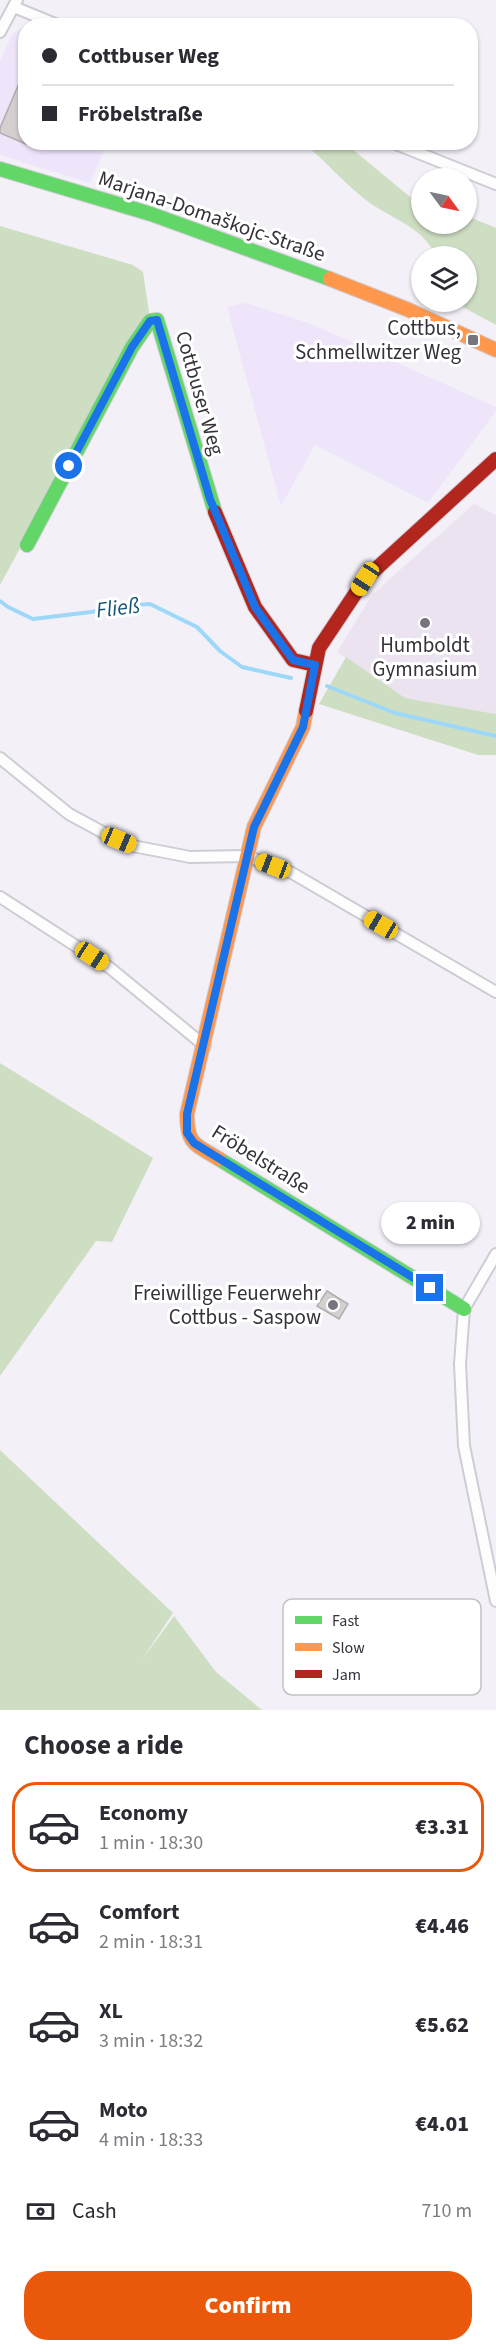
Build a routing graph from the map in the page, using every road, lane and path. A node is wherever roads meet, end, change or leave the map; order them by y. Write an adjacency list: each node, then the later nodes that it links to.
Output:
1 (16, 3): 2 (street); 3 (street)
2 (45, 18)
3 (0, 32)
4 (411, 150): 6 (street)
5 (0, 169): 7 (street, Marjana-Domaškojc-Straße)
6 (496, 184)
7 (496, 350)
8 (496, 459): 10 (street, Fröbelstraße)
9 (27, 545): 10 (street, Cottbuser Weg)
10 (315, 665): 12 (street, Fröbelstraße)
11 (0, 759): 12 (street)
12 (247, 856): 14 (street); 15 (street, Fröbelstraße)
13 (0, 897): 15 (street)
14 (496, 992)
15 (205, 1046): 17 (street, Fröbelstraße)
16 (496, 1254): 17 (street)
17 (464, 1309): 18 (street)
18 (496, 1601)

